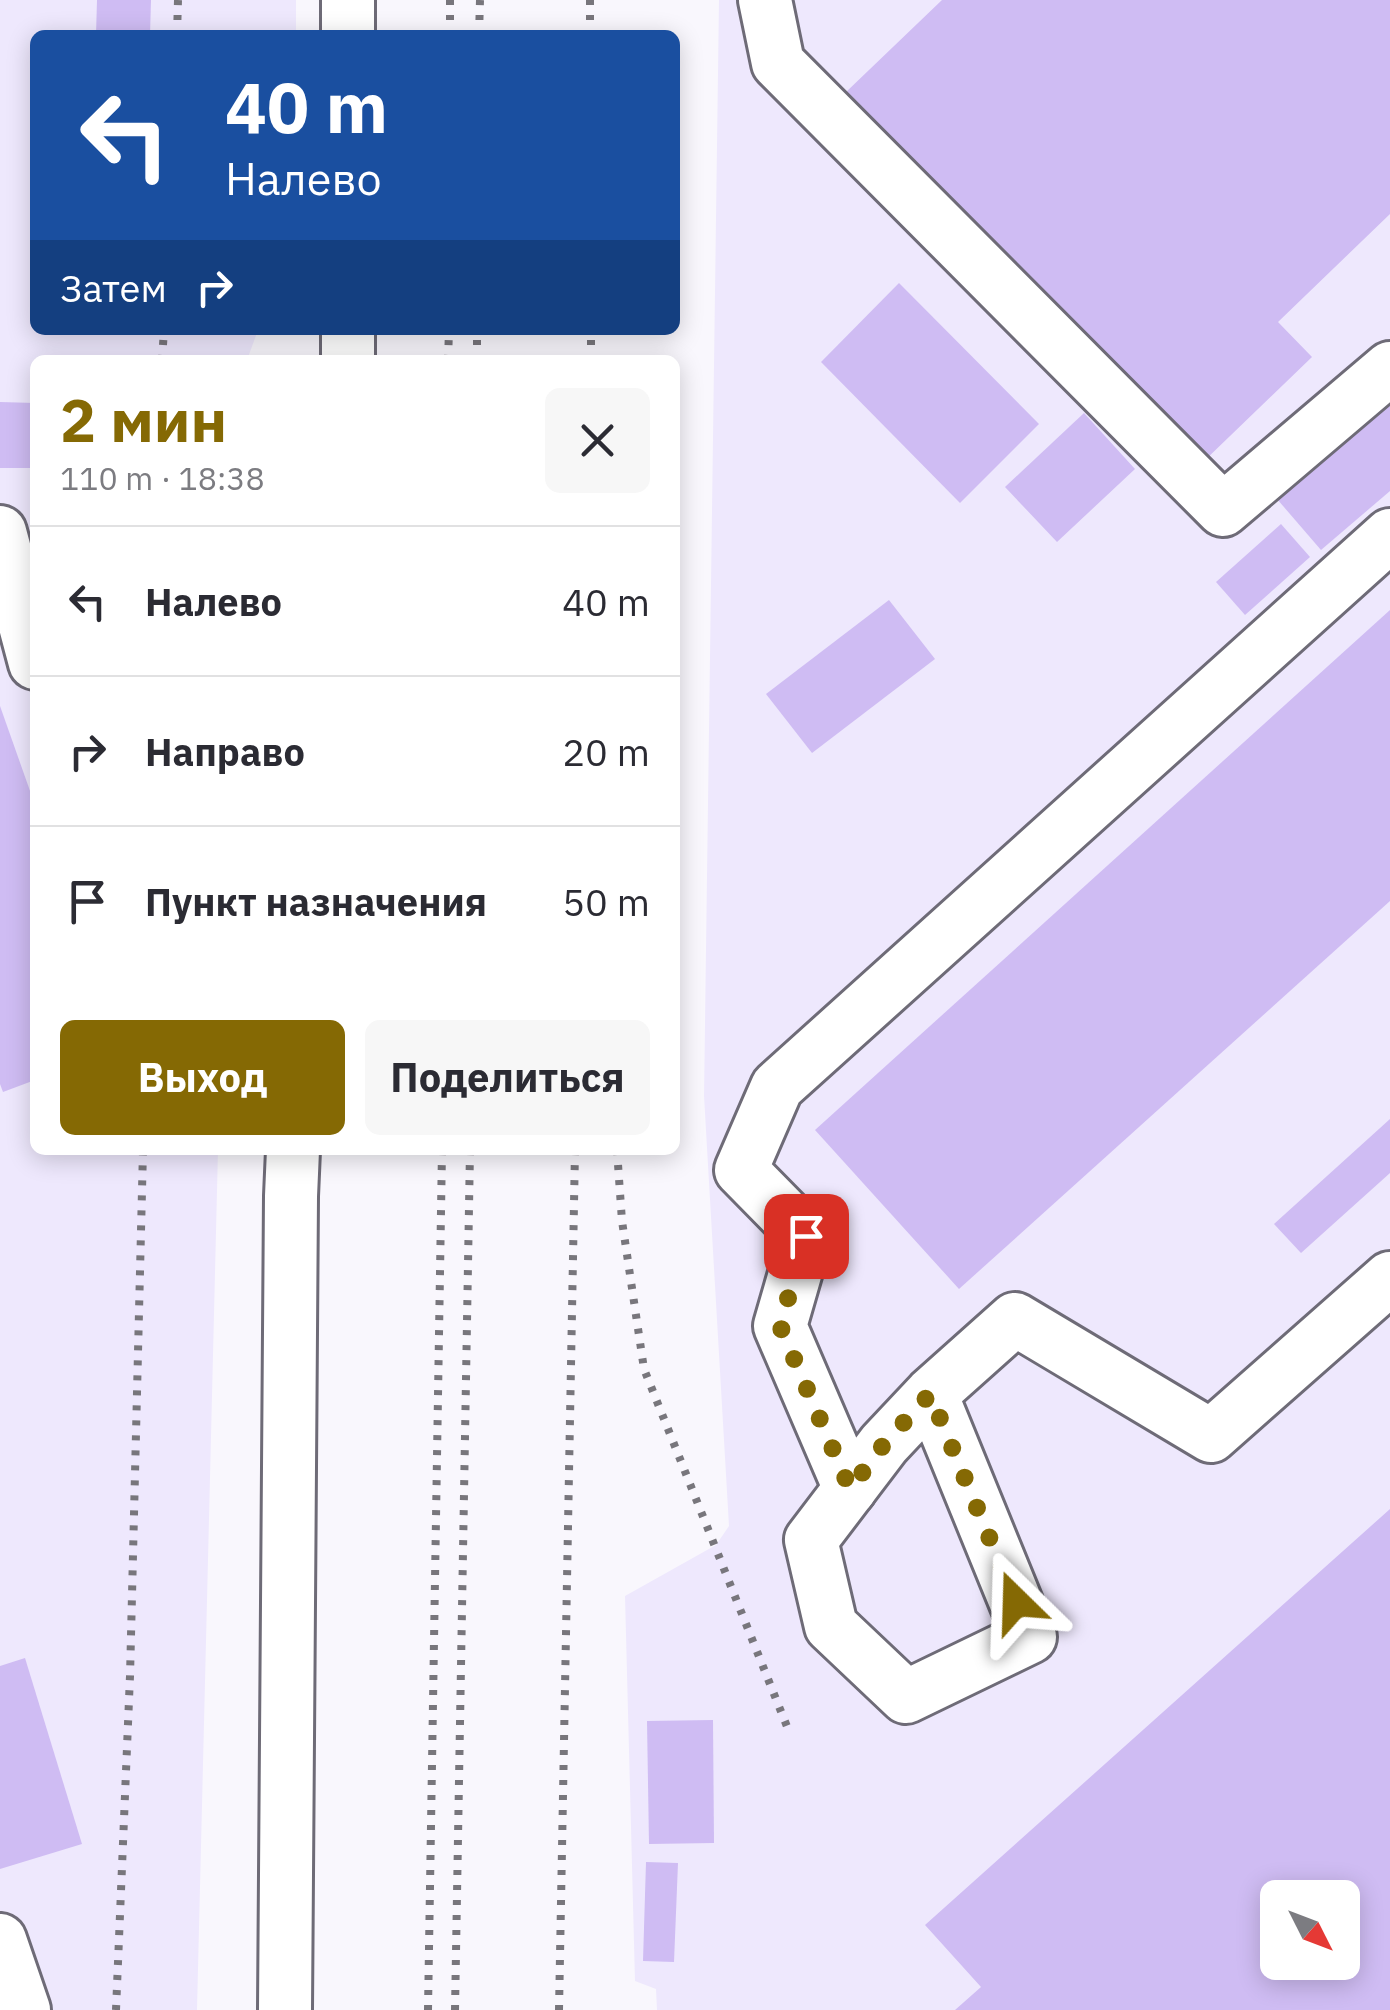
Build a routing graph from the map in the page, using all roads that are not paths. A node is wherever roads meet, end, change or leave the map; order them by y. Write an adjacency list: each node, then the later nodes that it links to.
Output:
1 (348, 0): 3 (street)
2 (766, 0): 4 (street)
3 (348, 30)
4 (1390, 368)
5 (0, 532): 7 (street)
6 (1390, 535): 11 (street)
7 (30, 644)
8 (293, 1155): 14 (street)
9 (1390, 1278): 10 (street)
10 (930, 1394): 11 (street); 11 (street)
11 (850, 1489)
12 (0, 1940): 13 (street)
13 (24, 2010)
14 (285, 2010)

